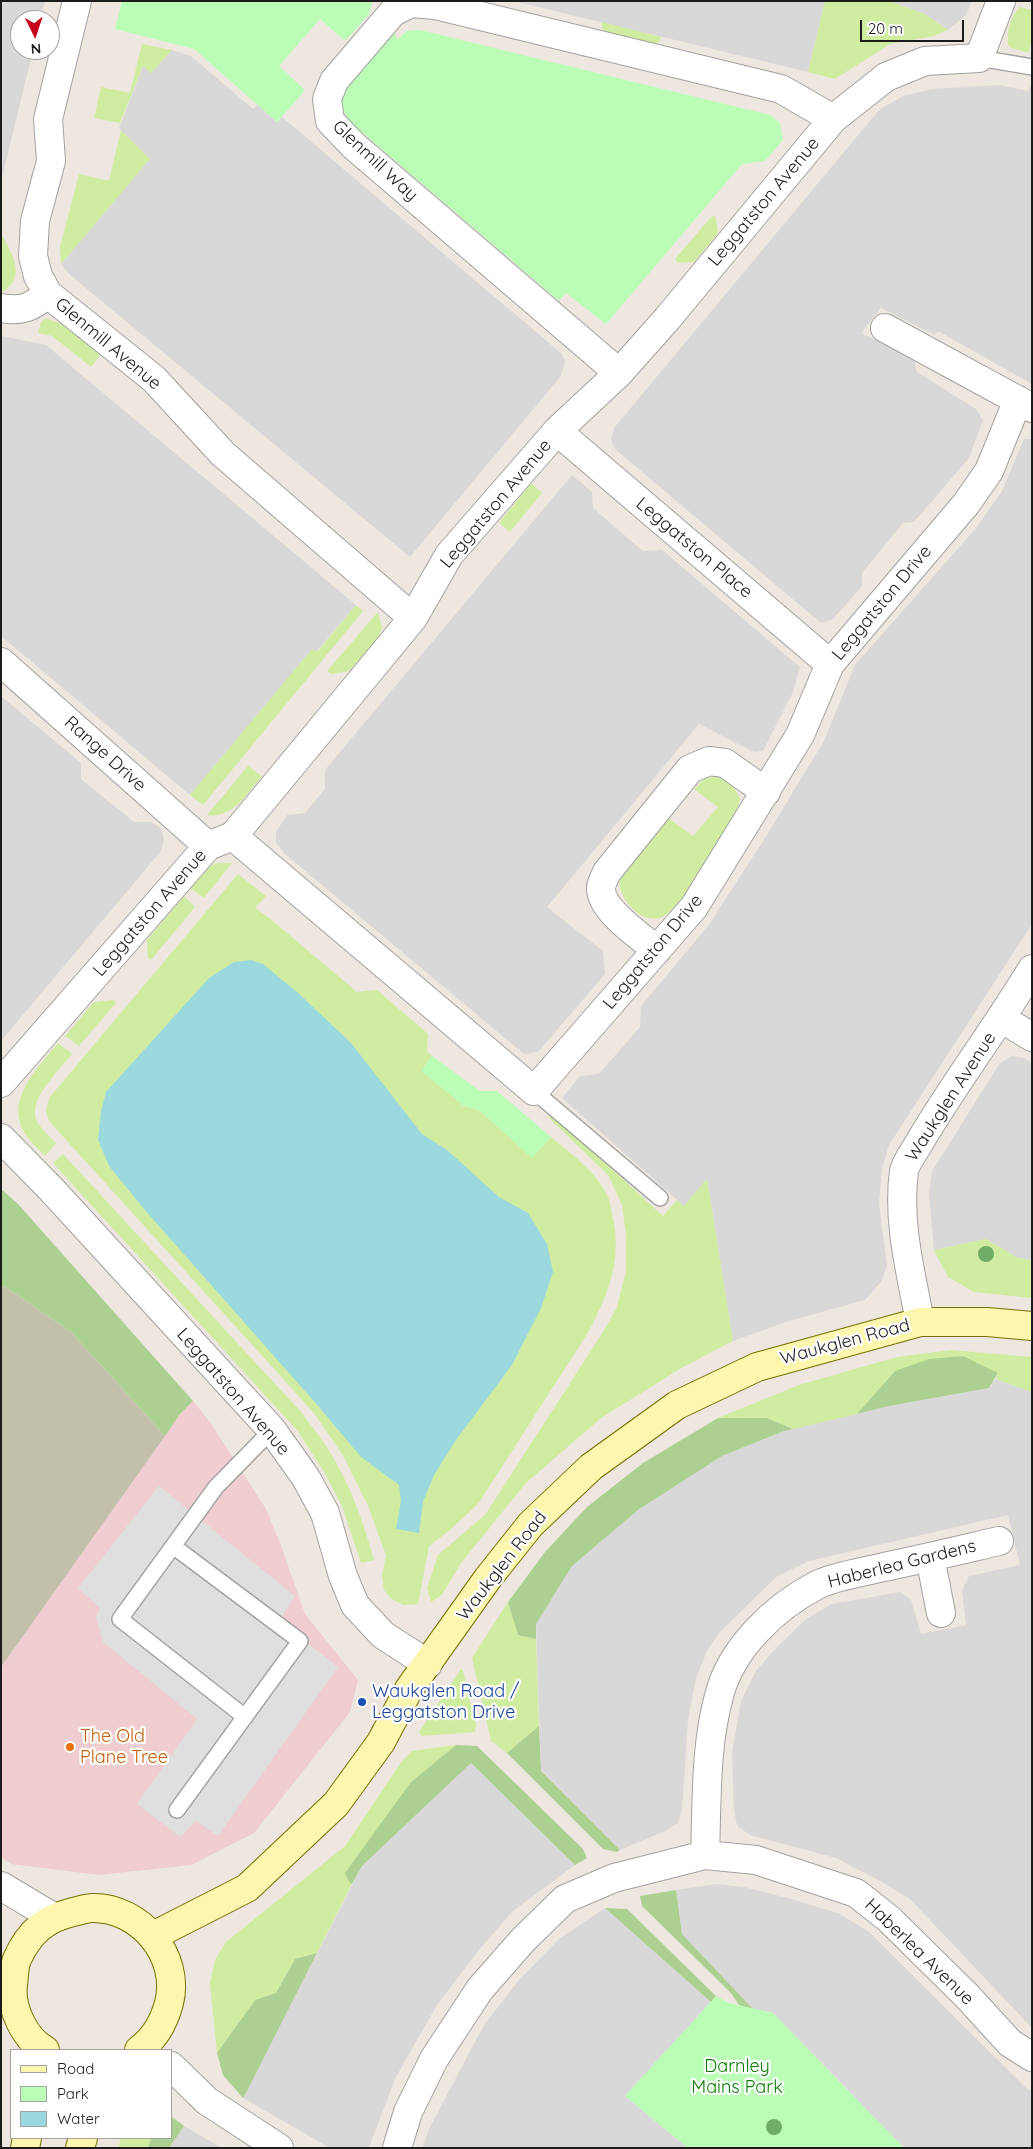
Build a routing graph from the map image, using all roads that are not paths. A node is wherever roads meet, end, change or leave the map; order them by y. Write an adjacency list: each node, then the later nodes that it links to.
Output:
1 (77, 1): 6 (street, Glenmill Avenue)
2 (1001, 1): 3 (street)
3 (979, 58): 4 (lane); 5 (street, Leggatston Avenue)
4 (1032, 67)
5 (833, 119): 9 (street, Leggatston Avenue); 9 (street, Glenmill Way)
6 (48, 294): 7 (street); 12 (street, Glenmill Avenue)
7 (1, 308)
8 (885, 328): 10 (street)
9 (619, 373): 11 (street, Leggatston Avenue)
10 (1025, 404): 14 (street, Leggatston Drive)
11 (557, 431): 12 (street, Leggatston Avenue); 14 (street, Leggatston Place)
12 (413, 618): 16 (street, Leggatston Avenue)
13 (1, 662): 17 (street, Range Drive)
14 (830, 664): 15 (street, Leggatston Drive)
15 (766, 792): 18 (street, Leggatston Drive); 18 (street)
16 (233, 836): 17 (street, Leggatston Avenue); 23 (street)
17 (208, 846): 22 (street, Leggatston Avenue)
18 (657, 950): 23 (street, Leggatston Drive)
19 (1032, 970): 20 (street, Waukglen Avenue)
20 (1002, 1018): 21 (street); 26 (street, Waukglen Avenue)
21 (1032, 1038)
22 (1, 1083)
23 (534, 1091): 25 (lane)
24 (1, 1138): 28 (street, Leggatston Avenue)
25 (660, 1198)
26 (920, 1322): 27 (street, Waukglen Road); 33 (street, Waukglen Road)
27 (1032, 1326)
28 (272, 1430): 30 (lane); 33 (street, Leggatston Avenue)
29 (999, 1541): 31 (street, Haberlea Gardens)
30 (173, 1546): 34 (lane); 34 (lane)
31 (930, 1557): 32 (street); 36 (street, Haberlea Gardens)
32 (941, 1613)
33 (428, 1664): 39 (street, Waukglen Road)
34 (245, 1717): 35 (lane)
35 (177, 1810)
36 (705, 1855): 43 (street, Haberlea Avenue); 46 (street, Haberlea Avenue)
37 (1, 1886): 38 (street)
38 (53, 1917): 39 (street); 40 (street)
39 (153, 1936): 41 (street)
40 (7, 1989): 42 (street)
41 (147, 2048)
42 (40, 2049)
43 (1032, 2057)
44 (172, 2067): 45 (street)
45 (279, 2148)
46 (397, 2148)

